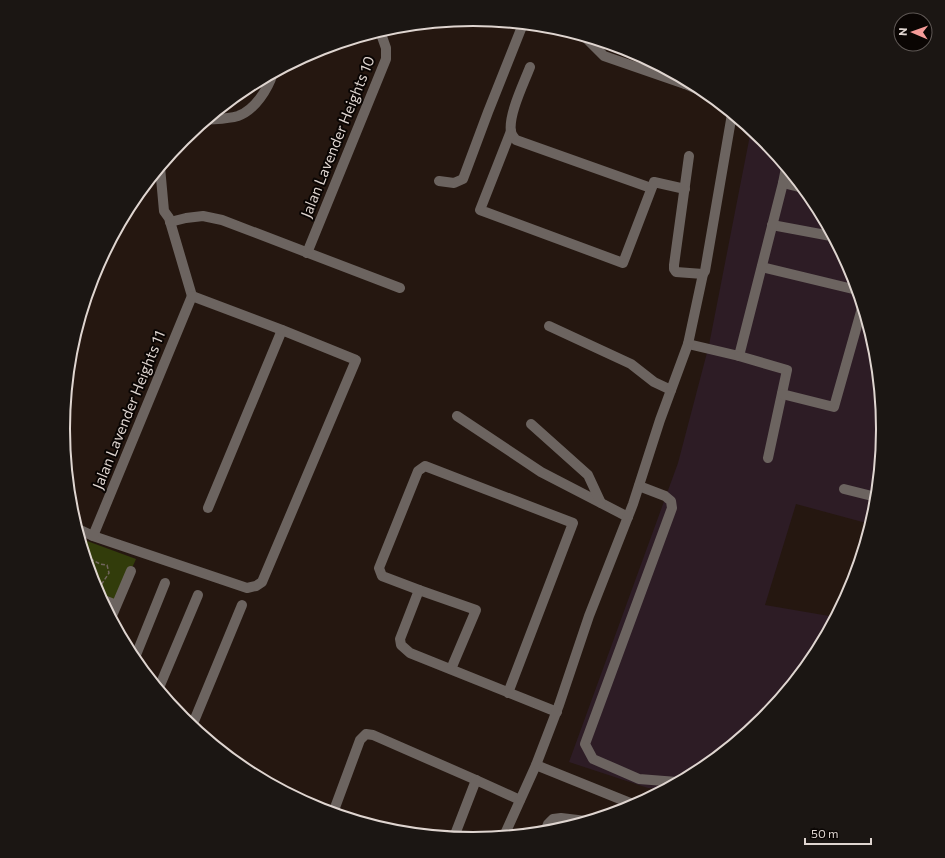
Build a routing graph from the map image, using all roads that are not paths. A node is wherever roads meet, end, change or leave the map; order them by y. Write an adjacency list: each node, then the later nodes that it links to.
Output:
1 (521, 29): 13 (street)
2 (382, 37): 21 (street, Jalan Lavender Heights 10)
3 (592, 44): 5 (street)
4 (530, 67): 9 (street)
5 (666, 76)
6 (269, 81): 7 (street)
7 (215, 119)
8 (731, 120): 23 (street)
9 (511, 131): 16 (street); 16 (street)
10 (689, 156): 17 (street)
11 (161, 175): 18 (street)
12 (785, 175): 14 (street)
13 (439, 181)
14 (783, 183): 15 (street); 19 (street)
15 (793, 186)
16 (651, 188): 17 (street)
17 (685, 189): 23 (street)
18 (170, 222): 21 (street); 26 (street)
19 (772, 225): 20 (street); 22 (street)
20 (826, 235)
21 (307, 253): 24 (street)
22 (762, 267): 25 (street); 31 (street)
23 (703, 274): 30 (street)
24 (400, 288)
25 (850, 288)
26 (192, 296): 29 (street); 44 (street, Jalan Lavender Heights 11)
27 (859, 317): 33 (street)
28 (549, 326): 32 (street)
29 (282, 330): 41 (street); 44 (street)
30 (688, 344): 31 (street); 32 (street)
31 (739, 356): 33 (street)
32 (671, 390): 37 (street)
33 (782, 394): 36 (street)
34 (457, 416): 40 (street)
35 (530, 424): 40 (street)
36 (768, 458)
37 (639, 486): 42 (street); 61 (street)
38 (844, 489): 39 (street)
39 (870, 495)
40 (601, 503): 42 (street)
41 (208, 508)
42 (628, 517): 57 (street)
43 (82, 531): 44 (street)
44 (94, 536)
45 (131, 571): 50 (street)
46 (165, 583): 53 (street)
47 (420, 590): 54 (street); 54 (street); 56 (street)
48 (198, 595): 55 (street)
49 (109, 602): 50 (street)
50 (116, 605): 52 (street)
51 (242, 605): 58 (street)
52 (113, 612)
53 (137, 653)
54 (451, 669): 56 (street)
55 (161, 684)
56 (508, 693): 57 (street)
57 (557, 712): 59 (street)
58 (194, 720)
59 (536, 765): 62 (street); 63 (street)
60 (476, 780): 62 (street); 64 (street); 68 (street)
61 (668, 781)
62 (520, 800): 67 (street)
63 (626, 801)
64 (335, 808)
65 (572, 819): 66 (street)
66 (548, 825)
67 (506, 830)
68 (456, 831)

